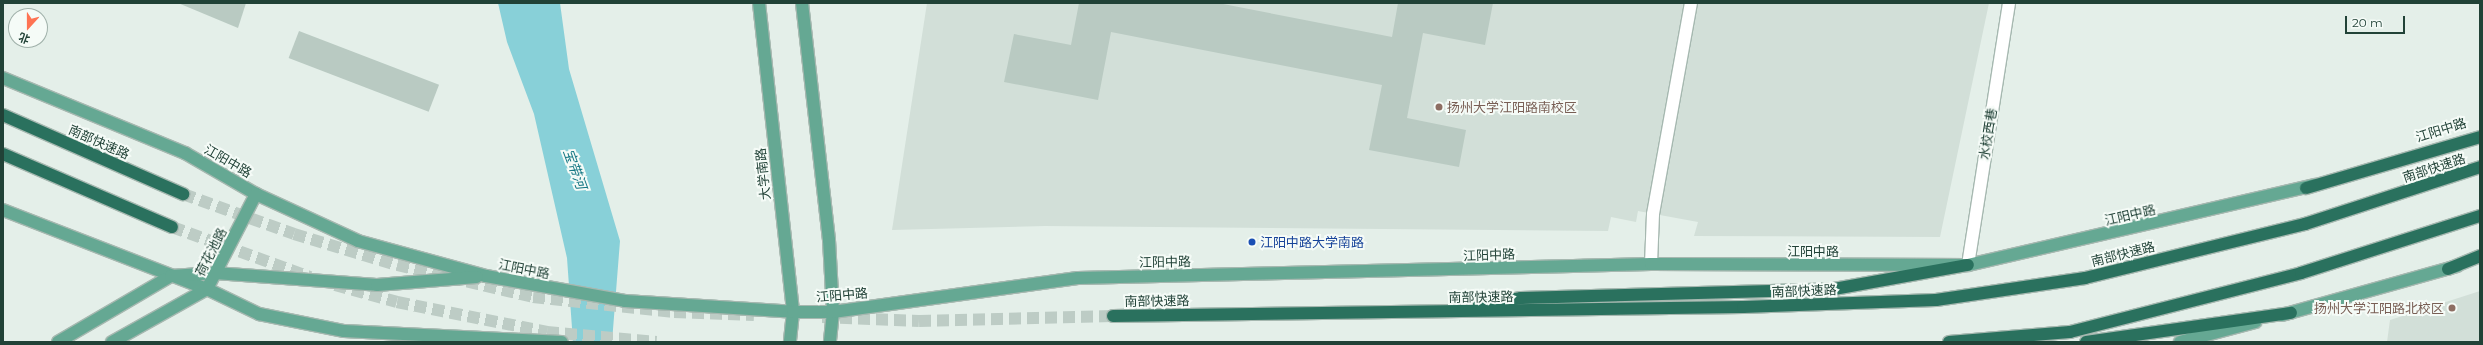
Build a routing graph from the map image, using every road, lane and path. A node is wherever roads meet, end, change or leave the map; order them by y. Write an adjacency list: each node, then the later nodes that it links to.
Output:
1 (759, 3): 26 (main road, 大学南路)
2 (802, 3): 27 (main road)
3 (1691, 3): 19 (street)
4 (2009, 3): 20 (street, 水校西巷)
5 (3, 78): 13 (main road, 江阳中路)
6 (3, 114): 12 (highway, 南部快速路)
7 (2480, 133): 11 (main road, 江阳中路)
8 (2480, 137): 11 (highway)
9 (3, 154): 16 (highway)
10 (2480, 167): 28 (highway, 南部快速路)
11 (2306, 188): 20 (main road, 江阳中路)
12 (184, 194)
13 (256, 194): 22 (main road, 荷花池路); 24 (main road, 江阳中路)
14 (3, 210): 23 (main road, 江阳中路)
15 (2480, 216): 36 (highway)
16 (172, 227)
17 (2480, 256): 21 (highway)
18 (2480, 259): 21 (main road)
19 (1651, 264): 20 (main road, 江阳中路); 27 (main road, 江阳中路)
20 (1968, 265): 28 (highway)
21 (2448, 269): 29 (main road)
22 (215, 274): 23 (main road, 江阳中路); 24 (main road, 江阳中路); 25 (main road, 荷花池路)
23 (171, 276): 25 (main road, 江阳中路); 31 (main road)
24 (486, 276): 26 (main road, 江阳中路)
25 (207, 289): 32 (main road, 荷花池路); 33 (main road, 江阳中路)
26 (793, 312): 27 (main road, 江阳中路); 34 (main road, 大学南路)
27 (833, 312): 35 (main road)
28 (1437, 312): 30 (highway, 南部快速路)
29 (2291, 313): 37 (highway); 38 (main road)
30 (1113, 316)
31 (58, 342)
32 (112, 342)
33 (560, 342)
34 (790, 342)
35 (830, 342)
36 (1950, 342)
37 (2086, 342)
38 (2180, 342)

